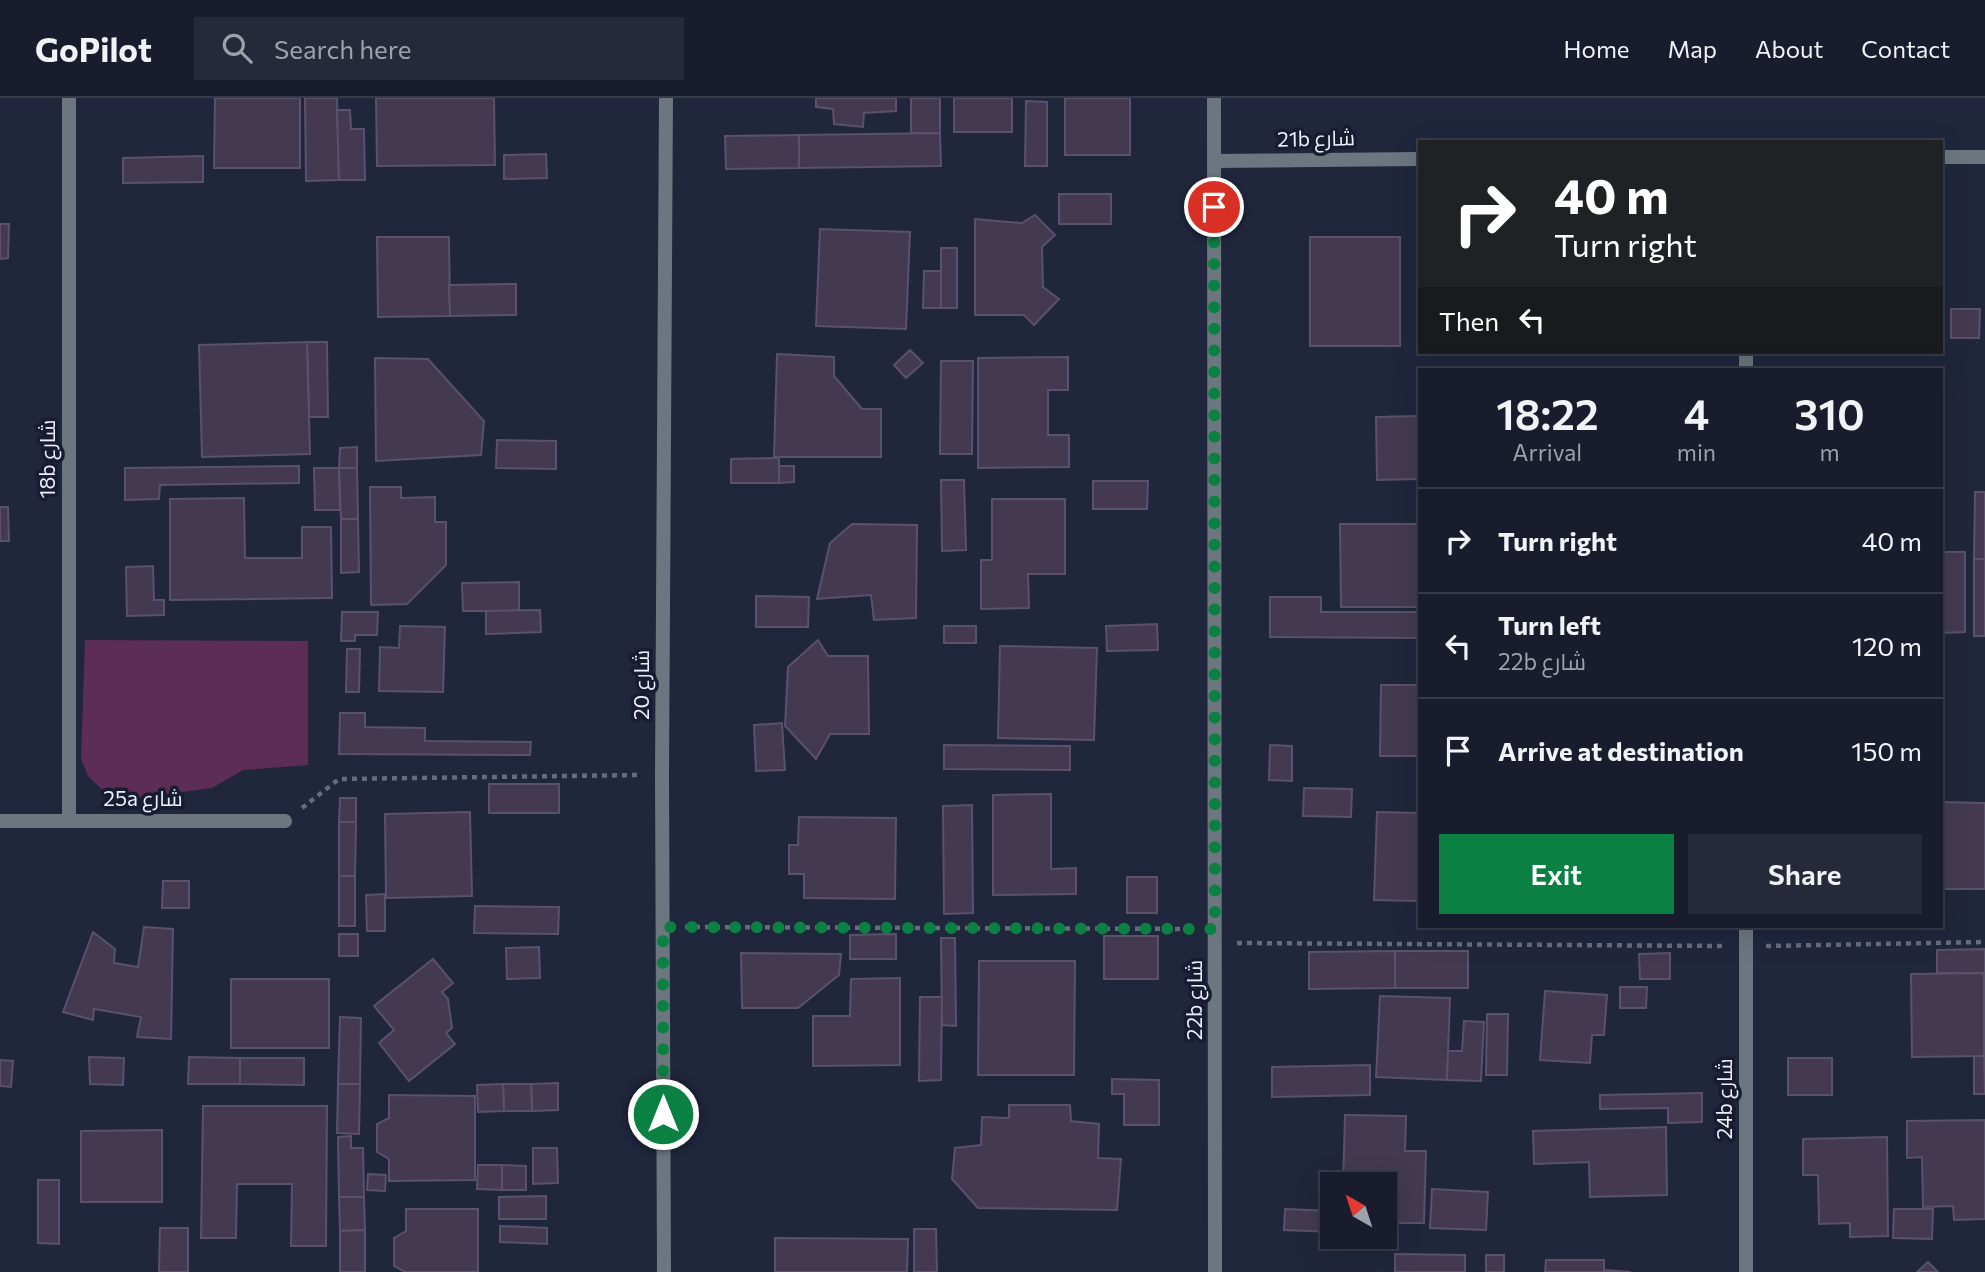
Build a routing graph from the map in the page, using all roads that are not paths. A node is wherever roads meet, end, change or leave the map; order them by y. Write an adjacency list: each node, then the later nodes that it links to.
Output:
1 (69, 98): 8 (street, 18b شارع)
2 (666, 98): 12 (street, شارع 20)
3 (1214, 98): 7 (street, 22b شارع)
4 (1943, 157): 5 (street)
5 (1985, 157)
6 (1418, 159): 7 (street, 21b شارع)
7 (1214, 161): 13 (street, 22b شارع)
8 (69, 820): 9 (street, 25a شارع); 10 (street, 25a شارع)
9 (0, 821)
10 (285, 821)
11 (1746, 928): 14 (street, 24b شارع)
12 (664, 1272)
13 (1215, 1272)
14 (1746, 1272)

